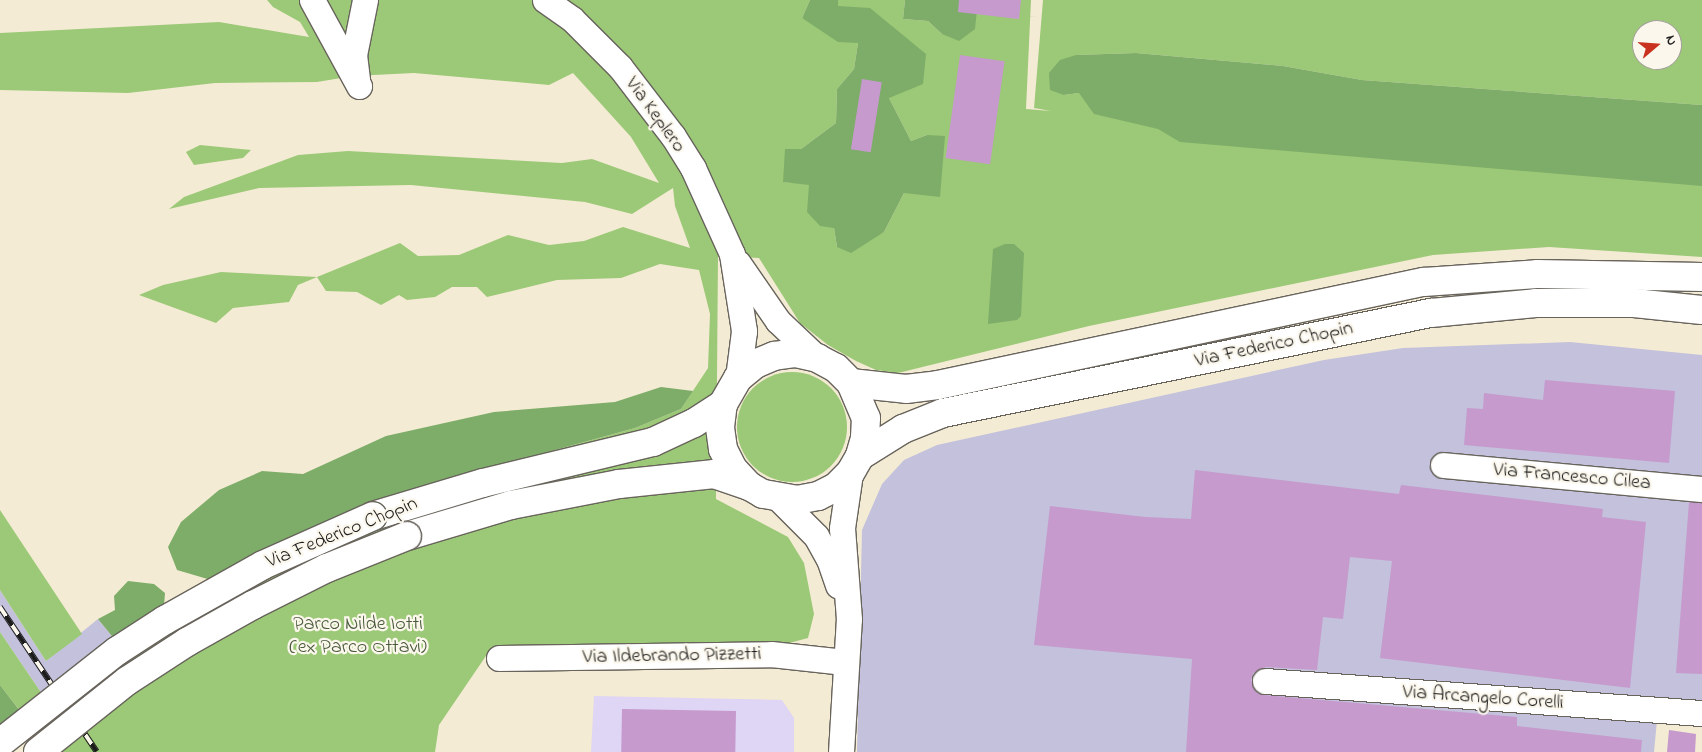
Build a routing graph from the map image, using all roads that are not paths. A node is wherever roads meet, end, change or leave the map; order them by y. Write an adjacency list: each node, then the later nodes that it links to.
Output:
1 (312, 0): 2 (street)
2 (365, 0)
3 (545, 0): 4 (street, Via Keplero)
4 (732, 254): 7 (street); 8 (street)
5 (1702, 277): 9 (main road, Via Federico Chopin)
6 (1702, 310): 11 (main road, Via Federico Chopin)
7 (817, 358): 8 (main road, Via Federico Chopin); 9 (main road, Via Federico Chopin)
8 (738, 378): 10 (main road, Via Federico Chopin)
9 (851, 383): 11 (main road, Via Federico Chopin)
10 (723, 404): 13 (main road, Via Federico Chopin); 21 (main road, Via Federico Chopin, bridge)
11 (855, 464): 15 (main road, Via Federico Chopin); 16 (street)
12 (1443, 465): 14 (street, Via Francesco Cilea)
13 (749, 486): 15 (main road, Via Federico Chopin); 22 (main road, Via Federico Chopin, bridge)
14 (1702, 489)
15 (778, 498): 16 (street)
16 (849, 619): 18 (street)
17 (500, 658): 18 (street, Via Ildebrando Pizzetti)
18 (845, 662): 23 (street)
19 (1265, 681): 20 (street, Via Arcangelo Corelli)
20 (1702, 713)
21 (0, 744)
22 (38, 752)
23 (841, 752)

